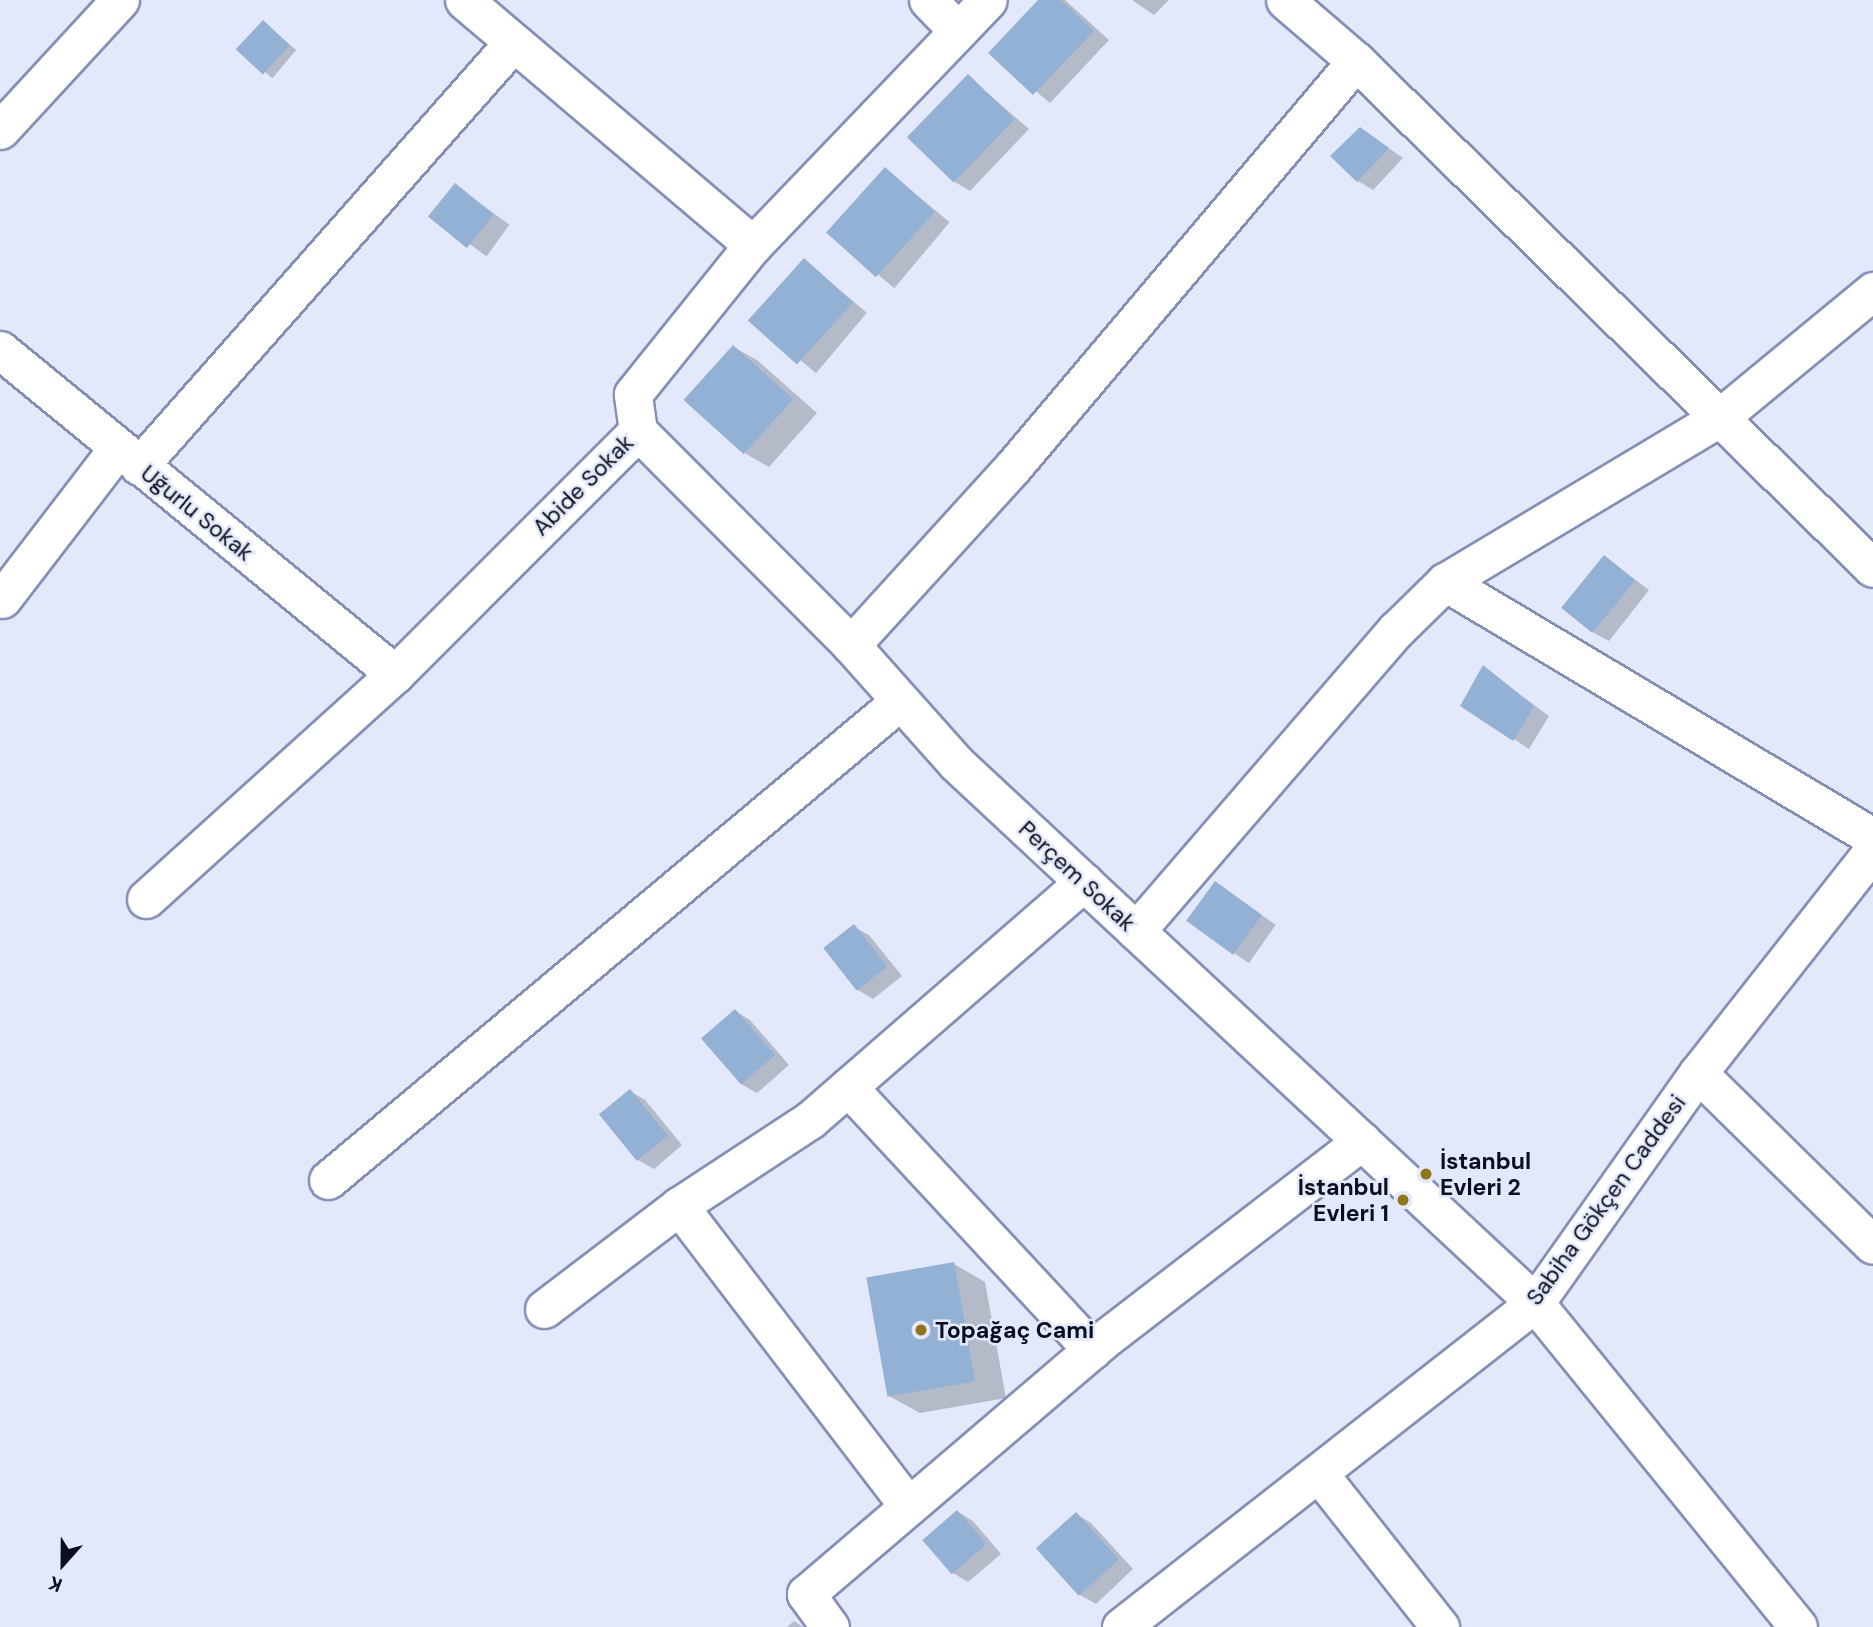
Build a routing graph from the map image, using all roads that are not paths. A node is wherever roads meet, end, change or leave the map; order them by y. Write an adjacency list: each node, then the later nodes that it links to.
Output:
1 (120, 0): 9 (street)
2 (464, 0): 7 (street)
3 (928, 0): 6 (street)
4 (988, 0): 6 (street, Abide Sokak)
5 (1285, 0): 8 (street)
6 (958, 31): 10 (street, Abide Sokak)
7 (512, 44): 10 (street); 15 (street)
8 (1356, 61): 13 (street); 19 (street)
9 (0, 130)
10 (753, 245): 14 (street, Abide Sokak)
11 (1873, 291): 13 (street)
12 (0, 351): 15 (street, Uğurlu Sokak)
13 (1719, 418): 16 (street); 17 (street)
14 (638, 431): 19 (street, Perçem Sokak); 20 (street, Abide Sokak)
15 (128, 457): 18 (street); 20 (street, Uğurlu Sokak)
16 (1873, 568)
17 (1445, 582): 22 (street); 26 (street)
18 (2, 599)
19 (851, 645): 21 (street, Perçem Sokak)
20 (395, 674): 25 (street, Abide Sokak)
21 (900, 701): 24 (street, Perçem Sokak); 30 (street)
22 (1873, 837)
23 (1873, 850): 27 (street, Sabiha Gökçen Caddesi)
24 (1084, 882): 26 (street, Perçem Sokak); 28 (street)
25 (146, 899)
26 (1136, 931): 29 (street, Perçem Sokak)
27 (1698, 1073): 32 (street); 33 (street, Sabiha Gökçen Caddesi)
28 (848, 1087): 31 (street); 35 (street)
29 (1362, 1141): 33 (street, Perçem Sokak); 35 (street)
30 (328, 1180)
31 (679, 1206): 34 (street); 37 (street)
32 (1873, 1245)
33 (1535, 1303): 36 (street, Sabiha Gökçen Caddesi); 41 (street, Perçem Sokak)
34 (544, 1309)
35 (1091, 1350): 37 (street)
36 (1320, 1475): 39 (street, Sabiha Gökçen Caddesi); 40 (street)
37 (908, 1506): 38 (street)
38 (830, 1627)
39 (1121, 1627)
40 (1440, 1627)
41 (1798, 1627)

